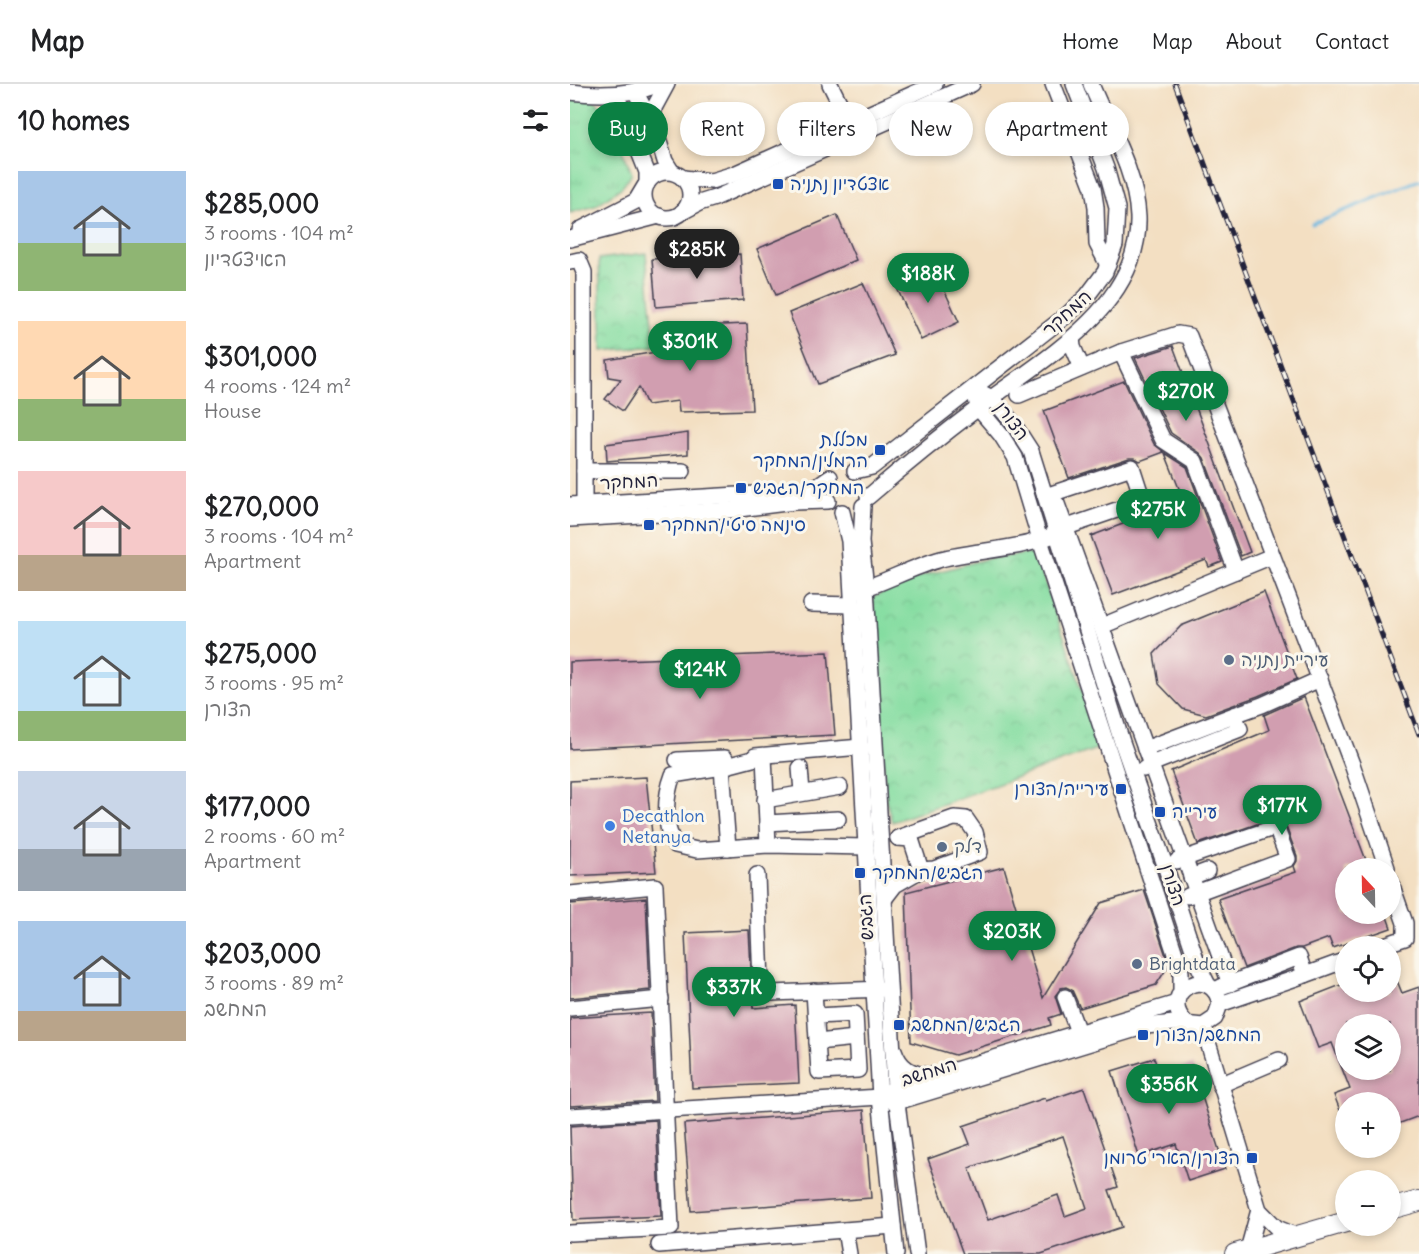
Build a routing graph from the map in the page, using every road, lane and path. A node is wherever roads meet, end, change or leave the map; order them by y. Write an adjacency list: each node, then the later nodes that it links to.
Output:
1 (661, 84): 10 (street)
2 (667, 84): 13 (street)
3 (830, 84): 14 (street)
4 (935, 84): 16 (street)
5 (972, 84): 18 (street)
6 (1053, 84): 23 (street)
7 (1074, 84): 23 (street)
8 (1091, 84): 24 (street, המחקר)
9 (570, 92): 11 (street)
10 (635, 92): 11 (street); 12 (street)
11 (616, 94): 17 (street)
12 (640, 102)
13 (657, 102)
14 (839, 102)
15 (663, 156): 16 (street)
16 (678, 175): 17 (street); 18 (street)
17 (646, 185): 19 (street); 20 (street)
18 (682, 212): 19 (street)
19 (658, 216): 21 (street)
20 (570, 234)
21 (570, 239)
22 (570, 262): 31 (street)
23 (1108, 265): 27 (street)
24 (1072, 338): 26 (street); 29 (street, המחקר)
25 (1121, 352): 26 (street); 43 (street); 44 (street)
26 (1082, 368): 28 (street)
27 (974, 389): 29 (street, הצורן); 30 (street, הצורן); 33 (street)
28 (1019, 395)
29 (992, 398): 30 (street, המחקר); 35 (street, הצורן)
30 (978, 408): 37 (street, המחקר); 42 (street, הצורן)
31 (584, 471): 32 (street); 38 (street)
32 (683, 471)
33 (855, 471): 34 (street); 37 (street)
34 (830, 477): 36 (street); 38 (street, המחקר)
35 (1049, 495): 41 (street, הצורן); 41 (street)
36 (828, 501): 39 (street); 40 (street, המחקר)
37 (866, 501): 39 (street); 45 (street, הגביש)
38 (577, 504)
39 (842, 512): 45 (street, הגביש)
40 (570, 519)
41 (1062, 531): 42 (street); 47 (street); 50 (street, הצורן)
42 (1040, 540): 45 (street); 50 (street, הצורן)
43 (1272, 556): 44 (street); 48 (street)
44 (1236, 571): 47 (street)
45 (857, 595): 46 (street); 51 (street, הגביש); 64 (street, הגביש)
46 (811, 604)
47 (1102, 626): 52 (street)
48 (1320, 679): 49 (street); 70 (street)
49 (1234, 715): 52 (street); 55 (street)
50 (1115, 745): 58 (street, הצורן); 89 (street, הצורן)
51 (861, 747): 53 (street); 67 (street, הגביש)
52 (1145, 749): 55 (street)
53 (764, 756): 54 (street); 56 (street); 61 (street)
54 (677, 760)
55 (1151, 764): 58 (street); 69 (street)
56 (722, 767): 68 (street); 68 (street)
57 (801, 768): 60 (street)
58 (1134, 775): 71 (street, הצורן)
59 (840, 787): 60 (street)
60 (802, 792): 61 (street)
61 (765, 800): 63 (street)
62 (838, 819): 63 (street)
63 (767, 824): 66 (street)
64 (881, 826): 65 (street); 78 (street, הגביש)
65 (898, 838): 72 (street); 72 (street)
66 (768, 845): 67 (street); 68 (street)
67 (866, 847): 85 (street, הגביש)
68 (728, 848)
69 (1185, 858): 71 (street); 75 (street); 76 (street)
70 (1384, 858)
71 (1165, 865): 79 (street, הצורן)
72 (921, 870): 78 (street)
73 (1207, 871): 75 (street)
74 (757, 875): 86 (street)
75 (1191, 877): 76 (street)
76 (1196, 893): 79 (street); 84 (street)
77 (570, 894): 90 (street)
78 (885, 898): 85 (street, הגביש)
79 (1176, 900): 87 (street, הצורן)
80 (1401, 912): 81 (street)
81 (1401, 939)
82 (1335, 964): 83 (street)
83 (1305, 975): 84 (street); 87 (street)
84 (1230, 984): 87 (street)
85 (882, 989): 86 (street); 98 (street, הגביש); 103 (street, הגביש)
86 (814, 991): 92 (street)
87 (1214, 993): 89 (street); 94 (street)
88 (1065, 997): 95 (street)
89 (1179, 997): 93 (street); 95 (street, המחשב)
90 (661, 999): 91 (street); 104 (street)
91 (570, 1008)
92 (816, 1016): 96 (street); 97 (street)
93 (1186, 1023): 94 (street); 102 (street, המחשב)
94 (1203, 1026): 101 (street)
95 (1078, 1032): 100 (street, המחשב)
96 (856, 1038): 97 (street); 97 (street)
97 (817, 1042)
98 (893, 1046): 100 (street); 102 (street, הגביש)
99 (1279, 1060): 101 (street)
100 (939, 1076): 102 (street, המחשב)
101 (1220, 1085): 108 (street)
102 (896, 1095): 103 (street, המחשב); 118 (street, הגביש)
103 (880, 1097): 104 (street, המחשב); 110 (street, הגביש)
104 (666, 1110): 105 (street, המחשב); 112 (street)
105 (570, 1116)
106 (1419, 1202): 107 (main road)
107 (1401, 1206)
108 (1259, 1210): 113 (street); 115 (street)
109 (1335, 1225): 113 (main road)
110 (893, 1226): 111 (street); 117 (street, הגביש)
111 (845, 1230): 114 (street); 116 (street)
112 (570, 1233)
113 (1297, 1236): 115 (main road)
114 (659, 1245)
115 (1241, 1252)
116 (849, 1254)
117 (896, 1254)
118 (917, 1254)

